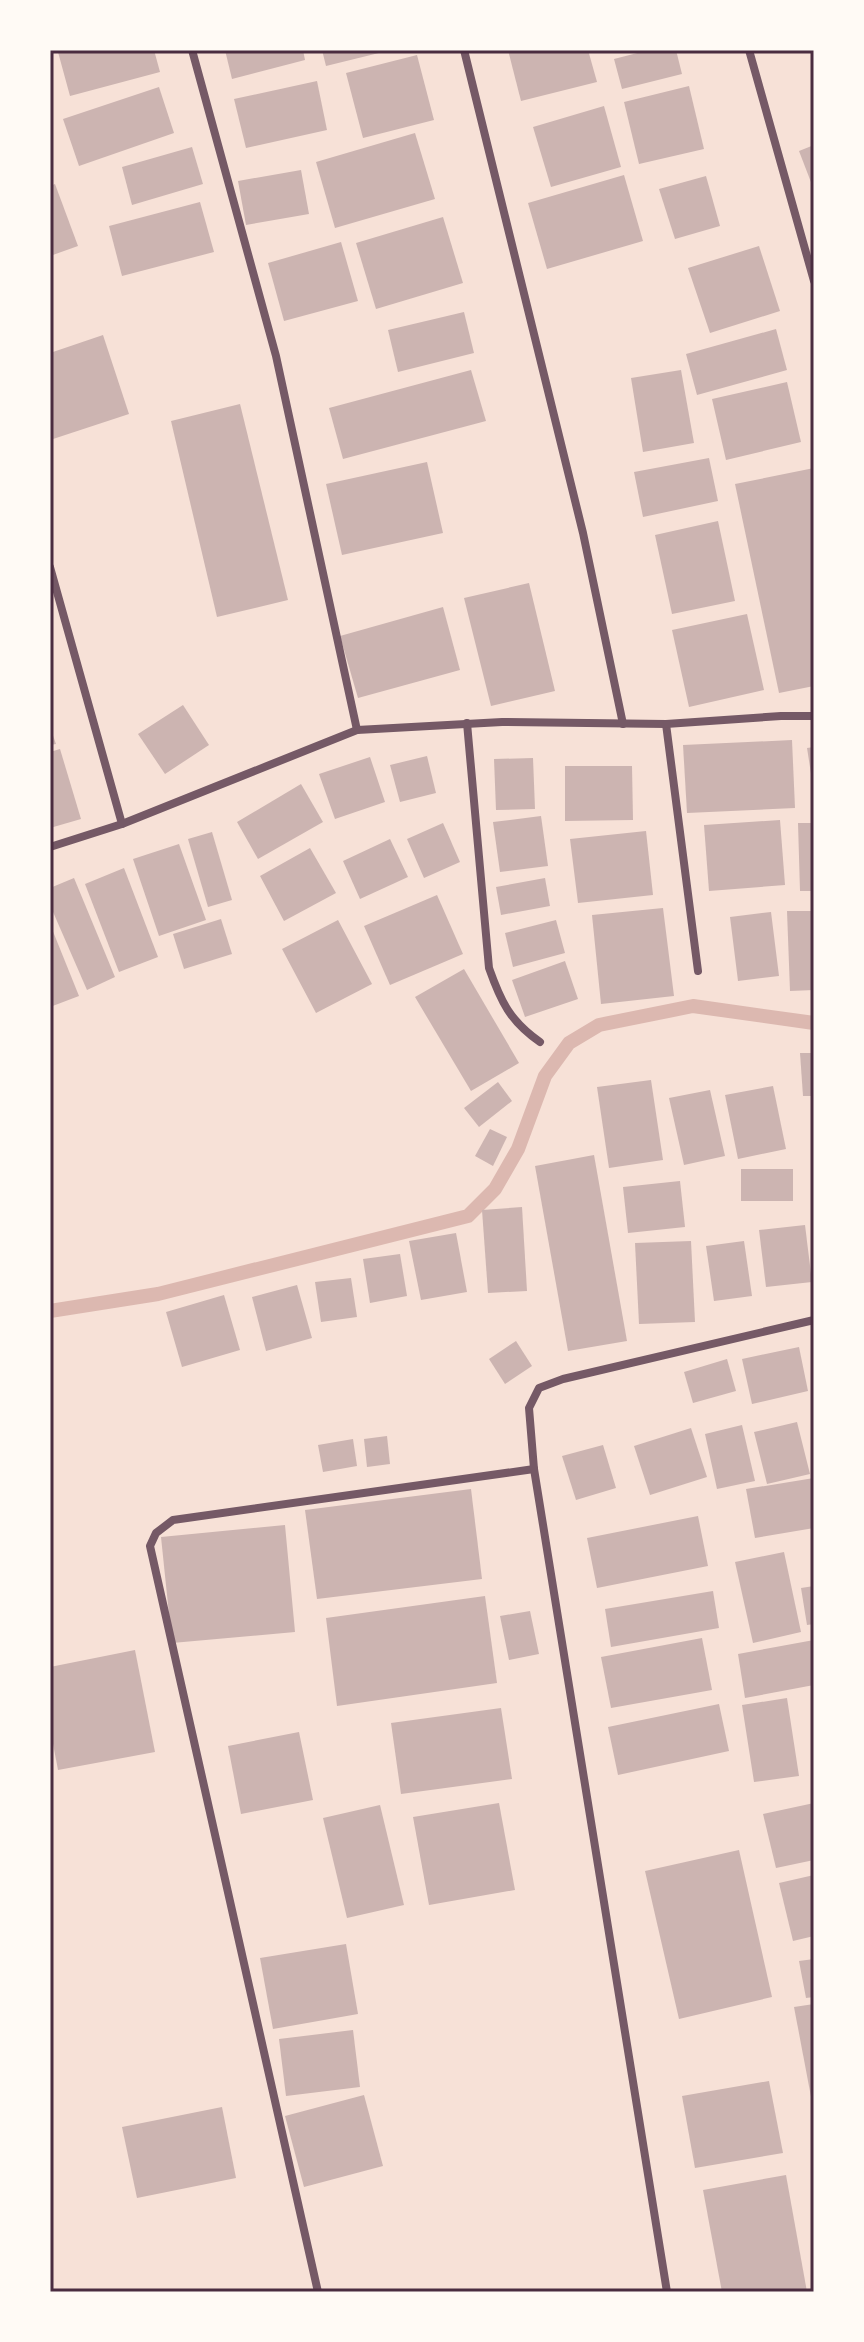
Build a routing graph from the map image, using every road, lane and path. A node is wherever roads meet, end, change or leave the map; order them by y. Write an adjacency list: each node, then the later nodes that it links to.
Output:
1 (192, 50): 10 (street)
2 (464, 50): 8 (street)
3 (749, 50): 4 (street)
4 (814, 281)
5 (50, 567): 11 (street)
6 (814, 716): 9 (street)
7 (467, 723): 8 (street); 10 (street); 14 (street)
8 (623, 724): 9 (street)
9 (666, 724): 13 (street)
10 (357, 730): 11 (street)
11 (122, 824): 12 (street)
12 (50, 847)
13 (698, 971)
14 (540, 1042)
15 (814, 1320): 16 (street)
16 (534, 1469): 17 (street); 18 (street)
17 (318, 2292)
18 (667, 2292)

